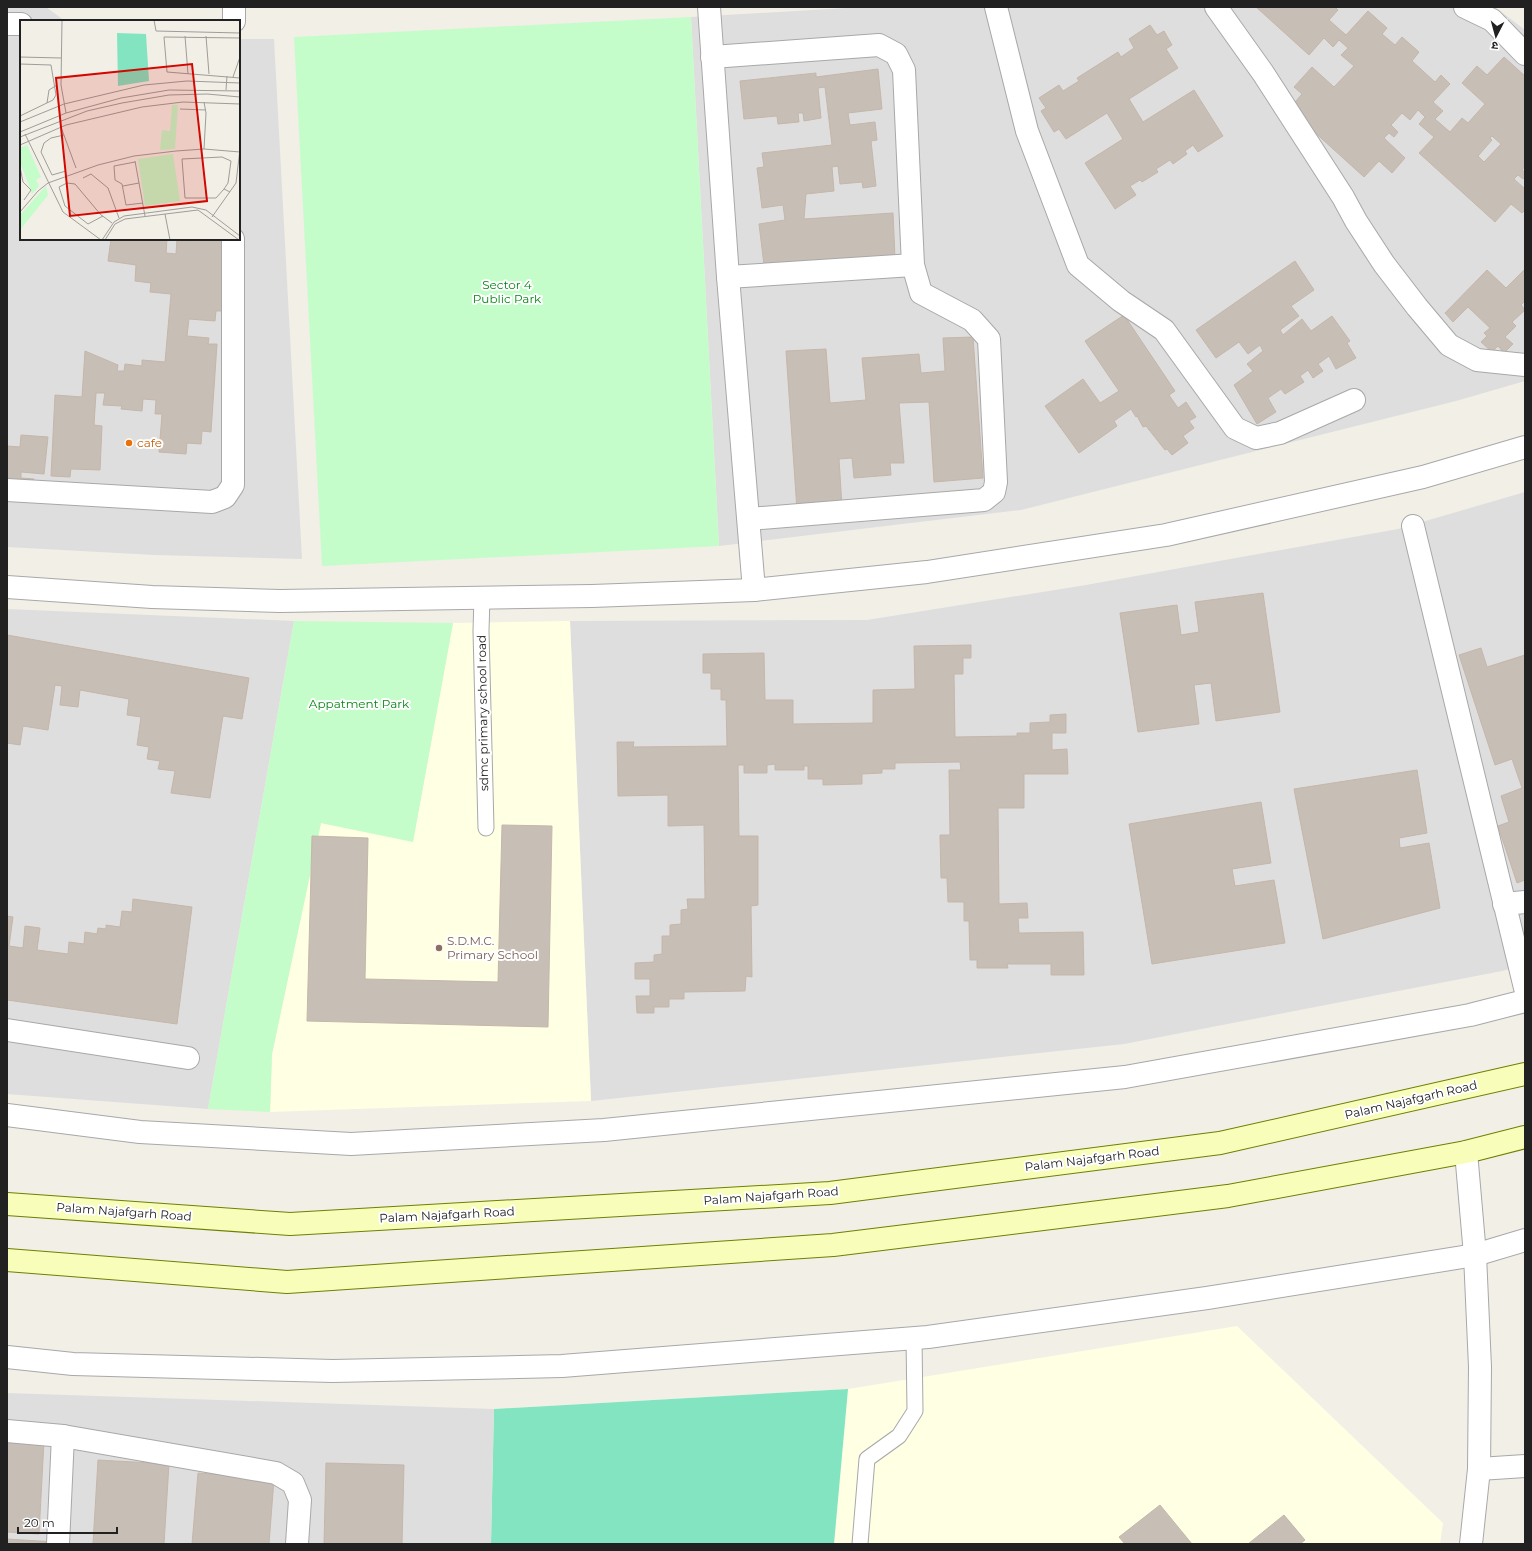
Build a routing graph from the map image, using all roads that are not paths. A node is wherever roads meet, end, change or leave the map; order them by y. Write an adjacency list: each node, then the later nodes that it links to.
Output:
1 (234, 7): 6 (street)
2 (709, 7): 10 (street)
3 (996, 7): 15 (street)
4 (1216, 7): 14 (street)
5 (1465, 7): 9 (street)
6 (234, 20)
7 (7, 24): 8 (street)
8 (20, 24)
9 (1525, 54)
10 (712, 57): 12 (street); 13 (street)
11 (233, 240): 17 (street)
12 (913, 265): 13 (street); 18 (street)
13 (728, 277): 18 (street)
14 (1525, 365)
15 (1354, 400)
16 (1525, 447): 21 (street)
17 (7, 490)
18 (749, 519): 21 (street)
19 (1413, 526): 24 (street)
20 (7, 587): 22 (street)
21 (754, 590): 22 (street)
22 (482, 597): 23 (lane, sdmc primary school road)
23 (486, 828)
24 (1515, 903): 25 (street)
25 (1525, 988)
26 (1525, 1001): 30 (street)
27 (7, 1030): 28 (street)
28 (188, 1058)
29 (1525, 1074): 33 (main road, Palam Najafgarh Road)
30 (7, 1115)
31 (1525, 1137): 32 (main road)
32 (1466, 1152): 35 (street); 36 (main road)
33 (7, 1204)
34 (1525, 1240): 35 (street)
35 (1475, 1255): 37 (street); 42 (street)
36 (7, 1260)
37 (914, 1338): 38 (street); 45 (lane)
38 (7, 1357)
39 (7, 1431): 40 (street)
40 (63, 1436): 43 (street); 44 (street)
41 (1525, 1466): 42 (street)
42 (1479, 1469): 46 (street)
43 (58, 1544)
44 (297, 1544)
45 (860, 1544)
46 (1471, 1544)

